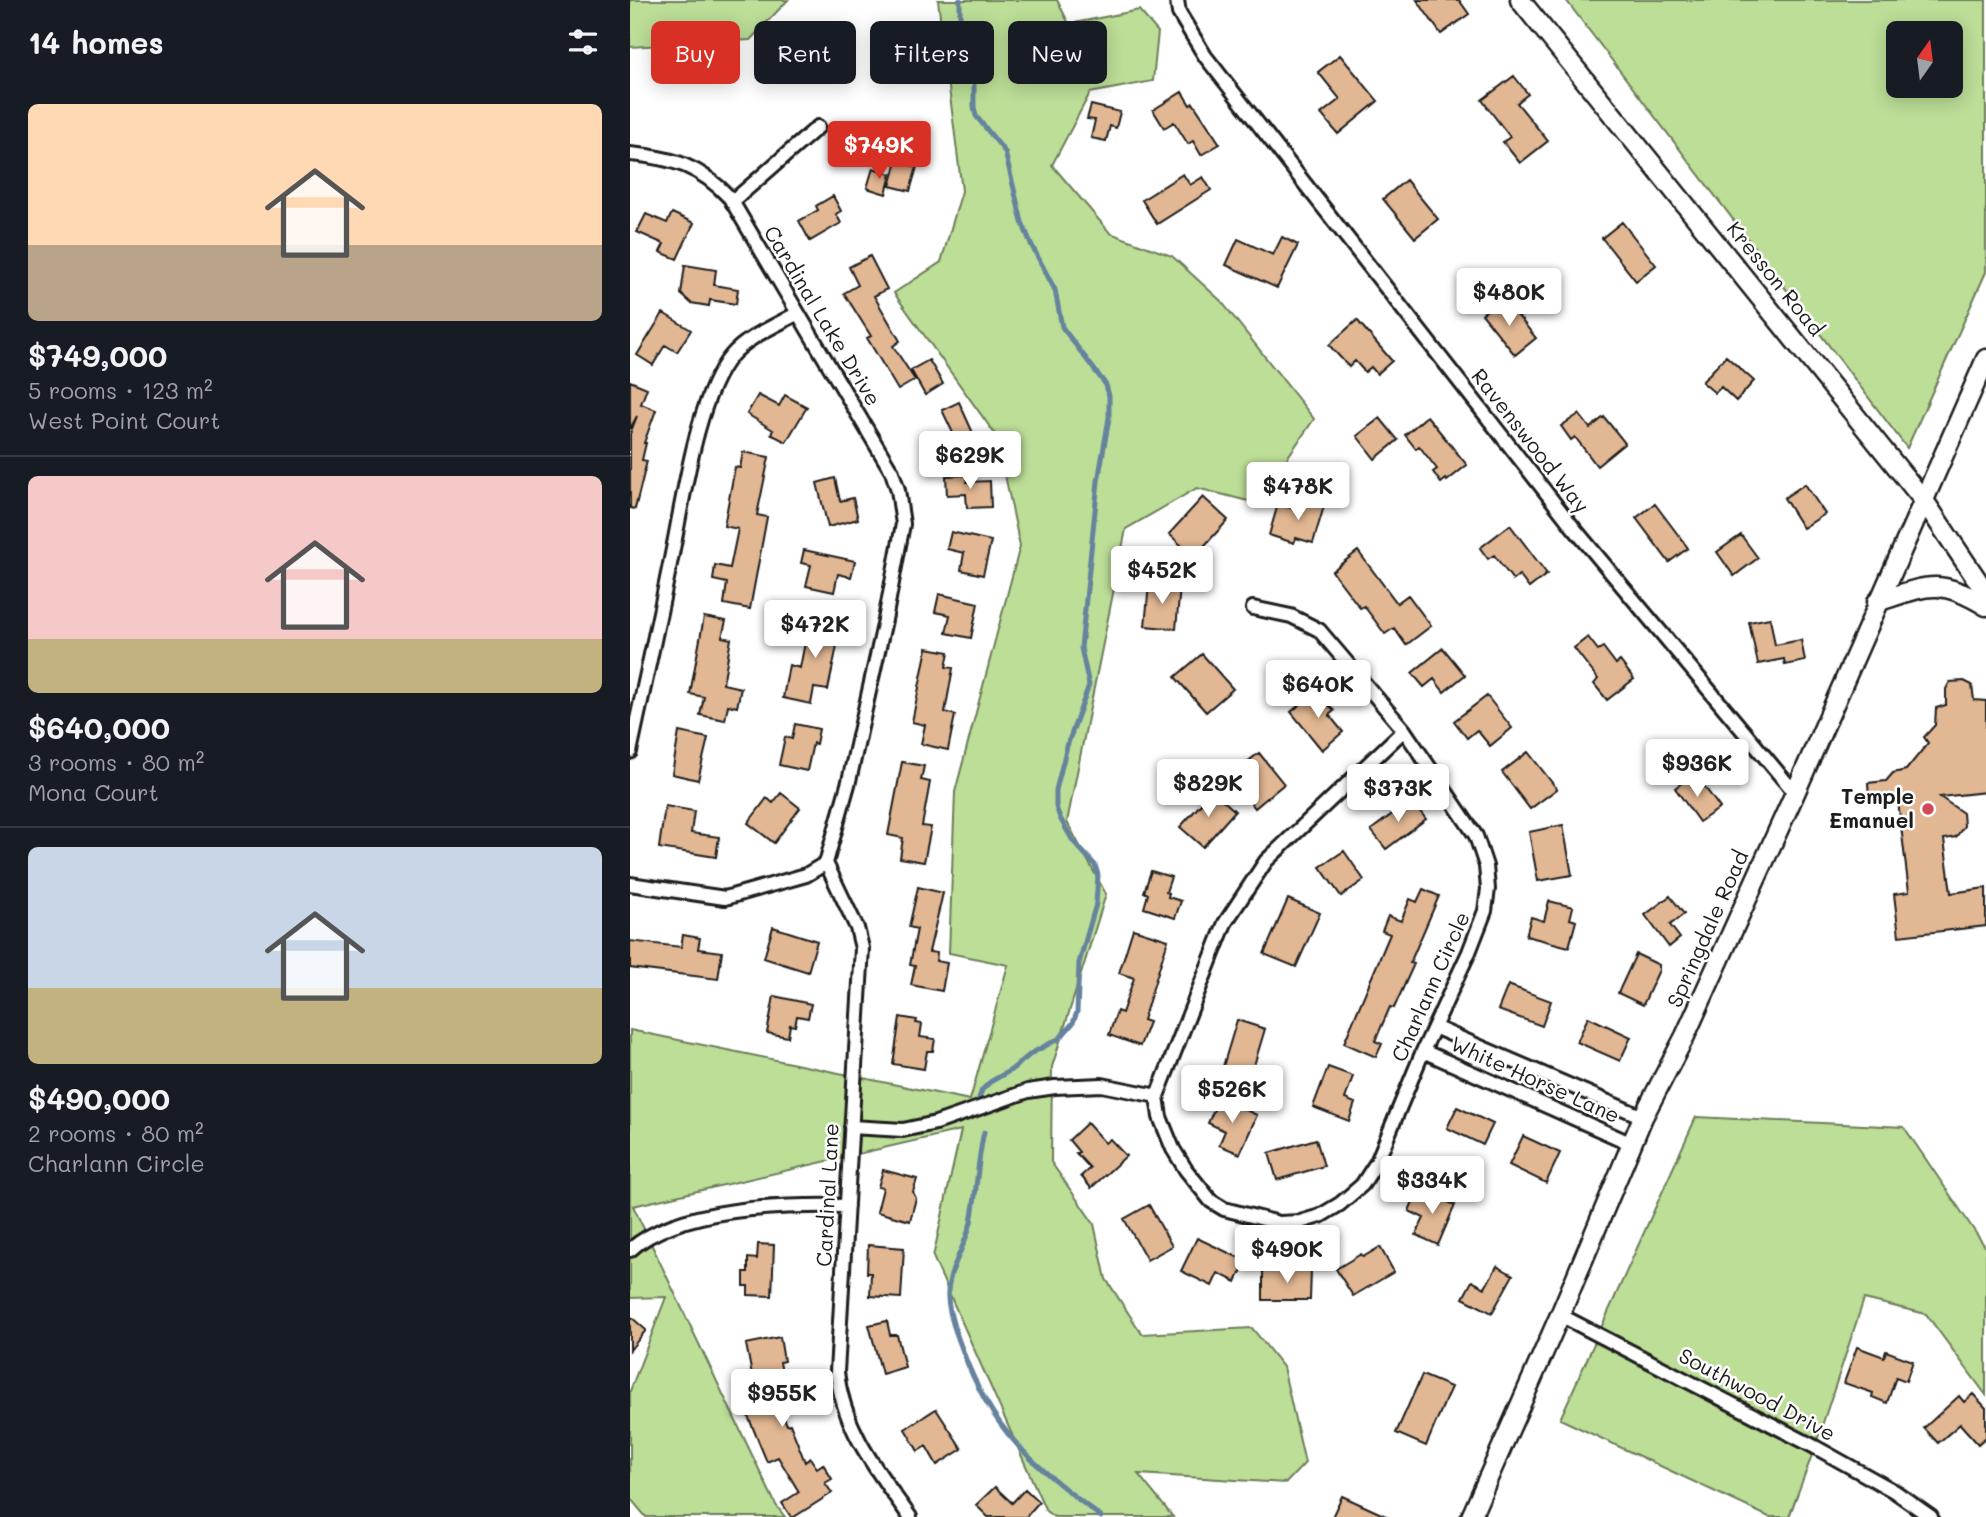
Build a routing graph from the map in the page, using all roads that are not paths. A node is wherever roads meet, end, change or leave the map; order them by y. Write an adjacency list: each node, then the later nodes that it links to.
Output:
1 (1177, 0): 15 (street, Ravenswood Way)
2 (1520, 0): 8 (main road, Kresson Road)
3 (818, 127): 5 (street)
4 (630, 154): 5 (street, Cardinal Lake Drive)
5 (732, 202): 6 (street, Cardinal Lake Drive)
6 (798, 313): 14 (street); 16 (street, Cardinal Lake Drive)
7 (1986, 359): 8 (main road, Springdale Road)
8 (1924, 502): 9 (main road, Kresson Road); 10 (main road, Springdale Road)
9 (1986, 593)
10 (1877, 602): 11 (main road); 15 (main road, Springdale Road)
11 (1986, 606)
12 (1253, 608): 13 (street, Charlann Circle)
13 (1404, 730): 18 (street, Charlann Circle); 20 (street)
14 (630, 752)
15 (1795, 793): 21 (main road, Springdale Road)
16 (826, 863): 17 (street); 22 (street, Cardinal Lane)
17 (630, 884)
18 (1434, 1027): 19 (street, Charlann Circle); 21 (street, White Horse Lane)
19 (1423, 1051): 20 (street, Charlann Circle); 23 (street, White Horse Lane)
20 (1157, 1096): 22 (street)
21 (1643, 1117): 23 (main road, Springdale Road)
22 (851, 1127): 24 (street, Cardinal Lane)
23 (1632, 1144): 26 (main road, Springdale Road)
24 (846, 1206): 25 (street); 27 (street, Cardinal Lane)
25 (630, 1250)
26 (1560, 1315): 28 (main road, Springdale Road); 29 (street, Southwood Drive)
27 (910, 1517)
28 (1471, 1517)
29 (1931, 1517)

